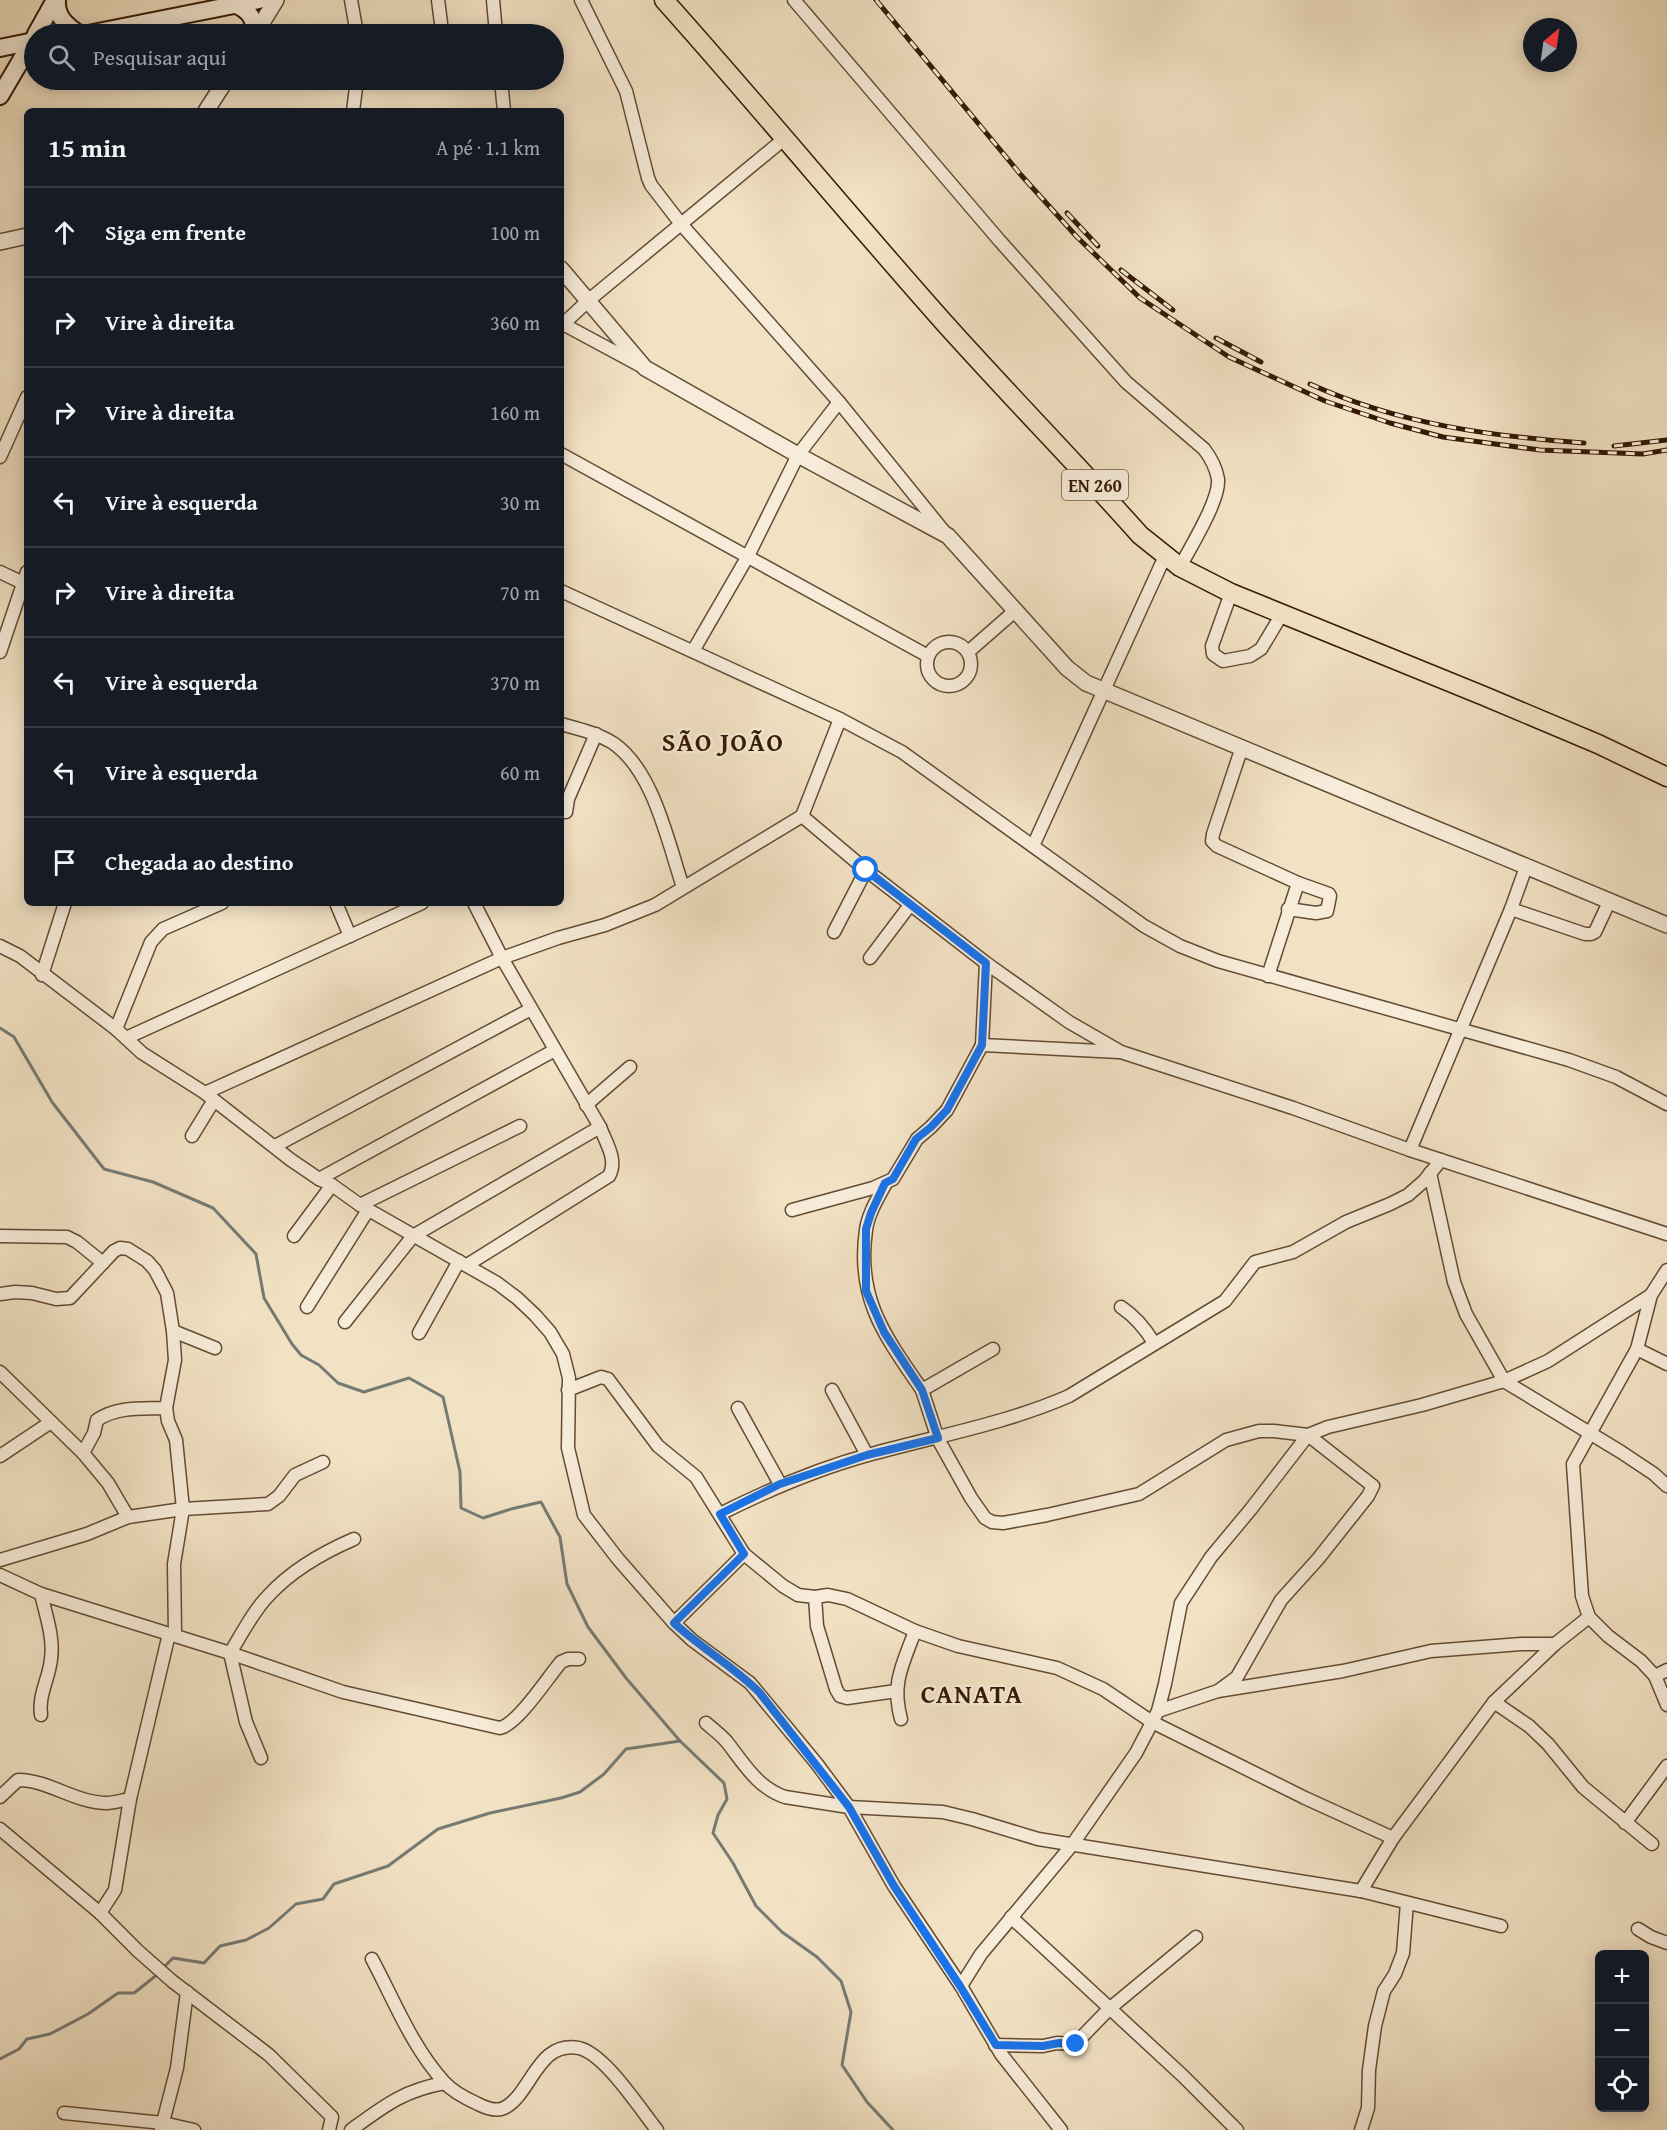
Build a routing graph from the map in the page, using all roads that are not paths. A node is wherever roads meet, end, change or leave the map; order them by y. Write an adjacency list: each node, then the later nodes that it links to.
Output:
1 (56, 0): 12 (main road); 13 (main road)
2 (259, 0): 10 (main road)
3 (276, 0): 16 (street)
4 (351, 0): 17 (street)
5 (438, 0): 11 (street)
6 (493, 0): 18 (street)
7 (581, 0): 31 (street)
8 (664, 0): 30 (main road, EN 260)
9 (794, 0): 46 (street)
10 (234, 4): 14 (main road); 15 (main road)
11 (441, 22)
12 (43, 24)
13 (66, 24)
14 (137, 24)
15 (254, 24)
16 (261, 24)
17 (355, 24)
18 (495, 24)
19 (24, 42): 20 (main road)
20 (0, 48)
21 (24, 57): 26 (main road)
22 (0, 73): 26 (main road)
23 (220, 90): 27 (street)
24 (356, 90): 28 (street)
25 (502, 90): 29 (street)
26 (1, 95)
27 (208, 108)
28 (354, 108)
29 (504, 108)
30 (784, 139): 31 (street); 46 (main road, EN 260)
31 (681, 224): 35 (street); 39 (street)
32 (24, 237): 33 (street)
33 (0, 242)
34 (564, 272): 35 (street)
35 (589, 300): 36 (street); 38 (street)
36 (564, 323)
37 (564, 326): 38 (street)
38 (645, 368): 41 (street)
39 (839, 402): 41 (street); 44 (street)
40 (24, 404): 43 (street)
41 (798, 455): 44 (street); 45 (street)
42 (564, 456): 45 (street)
43 (0, 457)
44 (948, 536): 52 (street)
45 (748, 556): 54 (street); 57 (street)
46 (1173, 561): 51 (main road, EN 260); 58 (street)
47 (0, 572): 48 (street)
48 (24, 578)
49 (24, 581): 55 (street)
50 (564, 592): 54 (street)
51 (1231, 592): 53 (main road, EN 260); 53 (street)
52 (1016, 610): 56 (street); 58 (street)
53 (1282, 614): 63 (main road, EN 260)
54 (693, 651): 59 (street)
55 (0, 652)
56 (968, 652): 57 (street); 57 (street)
57 (928, 656)
58 (1104, 690): 62 (street); 66 (street)
59 (840, 719): 65 (street); 66 (street)
60 (564, 725): 61 (street)
61 (596, 734): 64 (street); 70 (street)
62 (1242, 747): 67 (street); 69 (street)
63 (1667, 777)
64 (566, 812)
65 (802, 816): 68 (street); 70 (street)
66 (1033, 846): 88 (street)
67 (1526, 867): 71 (street); 79 (street)
68 (866, 870): 72 (street); 81 (street)
69 (1298, 884): 78 (street); 78 (street)
70 (683, 887): 84 (street)
71 (1610, 900): 79 (street); 80 (street)
72 (910, 905): 85 (street); 86 (street)
73 (63, 906): 87 (street)
74 (215, 906): 91 (street)
75 (337, 906): 82 (street)
76 (415, 906): 82 (street)
77 (476, 906): 84 (street)
78 (1288, 909): 88 (street)
79 (1511, 909): 90 (street)
80 (1667, 926)
81 (834, 932)
82 (350, 936): 92 (street)
83 (0, 946): 87 (street)
84 (502, 958): 89 (street); 97 (street)
85 (870, 958)
86 (986, 963): 93 (street); 95 (street)
87 (42, 975): 91 (street)
88 (1268, 976): 90 (street)
89 (531, 1008): 94 (street); 103 (street)
90 (1461, 1028): 98 (street); 104 (street)
91 (116, 1029): 92 (street)
92 (126, 1038): 97 (street)
93 (982, 1045): 95 (street); 108 (street)
94 (555, 1050): 99 (street); 107 (street)
95 (1121, 1052): 104 (street)
96 (630, 1067): 99 (street)
97 (209, 1097): 102 (street); 103 (street)
98 (1667, 1104)
99 (586, 1105): 101 (street)
100 (520, 1126): 110 (street)
101 (600, 1127): 115 (street); 117 (street)
102 (192, 1136)
103 (275, 1146): 107 (street)
104 (1410, 1150): 105 (street)
105 (1441, 1160): 106 (street); 112 (street)
106 (1430, 1173): 126 (street); 132 (street)
107 (319, 1179): 109 (street)
108 (885, 1183): 111 (street); 135 (street)
109 (332, 1185): 110 (street); 114 (street)
110 (364, 1208): 115 (street); 121 (street)
111 (792, 1210)
112 (1667, 1234)
113 (0, 1236): 116 (street)
114 (294, 1236)
115 (413, 1236): 117 (street); 123 (street)
116 (103, 1263): 119 (street); 124 (street)
117 (463, 1263): 125 (street); 133 (street)
118 (1667, 1270): 120 (street)
119 (0, 1294)
120 (1651, 1295): 129 (street); 132 (street)
121 (308, 1307)
122 (1121, 1307): 126 (street)
123 (345, 1322)
124 (173, 1331): 127 (street); 136 (street)
125 (419, 1333)
126 (1154, 1343): 141 (street)
127 (215, 1348)
128 (993, 1349): 135 (street)
129 (1637, 1349): 130 (street); 139 (street)
130 (1667, 1364)
131 (0, 1372): 138 (street)
132 (1504, 1381): 139 (street); 140 (street)
133 (568, 1390): 149 (street); 158 (street)
134 (832, 1390): 143 (street)
135 (922, 1390): 141 (street)
136 (166, 1408): 142 (street); 148 (street)
137 (738, 1408): 146 (street)
138 (51, 1422): 142 (street); 144 (street)
139 (1588, 1434): 147 (street); 157 (street)
140 (1308, 1435): 141 (street); 167 (street); 170 (street)
141 (938, 1438): 143 (street)
142 (82, 1453): 150 (street)
143 (867, 1455): 146 (street)
144 (0, 1456)
145 (323, 1462): 148 (street)
146 (780, 1484): 149 (street)
147 (1667, 1486)
148 (183, 1509): 150 (street); 160 (street)
149 (720, 1514): 152 (street)
150 (128, 1517): 153 (street)
151 (354, 1539): 162 (street)
152 (744, 1554): 156 (street); 158 (street)
153 (0, 1560)
154 (0, 1575): 155 (street)
155 (41, 1594): 160 (street); 171 (street)
156 (815, 1597): 159 (street); 166 (street)
157 (1589, 1617): 161 (street); 165 (street)
158 (674, 1623): 179 (street)
159 (915, 1631): 166 (street); 173 (street)
160 (172, 1635): 162 (street); 178 (street)
161 (1555, 1644): 167 (street); 168 (street)
162 (230, 1653): 163 (street); 175 (street)
163 (579, 1659)
164 (1667, 1670): 165 (street)
165 (1655, 1676): 169 (street)
166 (896, 1691): 172 (street)
167 (1218, 1691): 170 (street)
168 (1494, 1702): 180 (street); 182 (street)
169 (1667, 1705)
170 (1158, 1711): 173 (street)
171 (41, 1715)
172 (901, 1719)
173 (1152, 1722): 182 (street); 184 (street)
174 (705, 1723): 179 (street)
175 (261, 1758)
176 (1667, 1766): 180 (street)
177 (0, 1797): 178 (street)
178 (130, 1799): 187 (street)
179 (849, 1807): 184 (street); 194 (street)
180 (1626, 1823): 183 (street)
181 (0, 1829): 187 (street)
182 (1393, 1838): 185 (street)
183 (1652, 1844)
184 (1072, 1845): 185 (street); 188 (street)
185 (1361, 1891): 186 (street)
186 (1407, 1903): 189 (street); 209 (street)
187 (100, 1913): 195 (street)
188 (1011, 1917): 194 (street); 196 (street)
189 (1501, 1926)
190 (1638, 1929): 192 (street)
191 (1196, 1937): 196 (street)
192 (1667, 1943)
193 (372, 1959): 198 (street)
194 (960, 1986): 197 (street)
195 (187, 1992): 200 (street); 201 (street)
196 (1109, 2009): 197 (street); 208 (street)
197 (996, 2045): 207 (street)
198 (444, 2083): 205 (street); 206 (street)
199 (64, 2113): 201 (street)
200 (332, 2117): 203 (street); 204 (street)
201 (162, 2126): 202 (street)
202 (194, 2130)
203 (329, 2130)
204 (345, 2130)
205 (351, 2130)
206 (657, 2130)
207 (1060, 2130)
208 (1236, 2130)
209 (1361, 2130)

